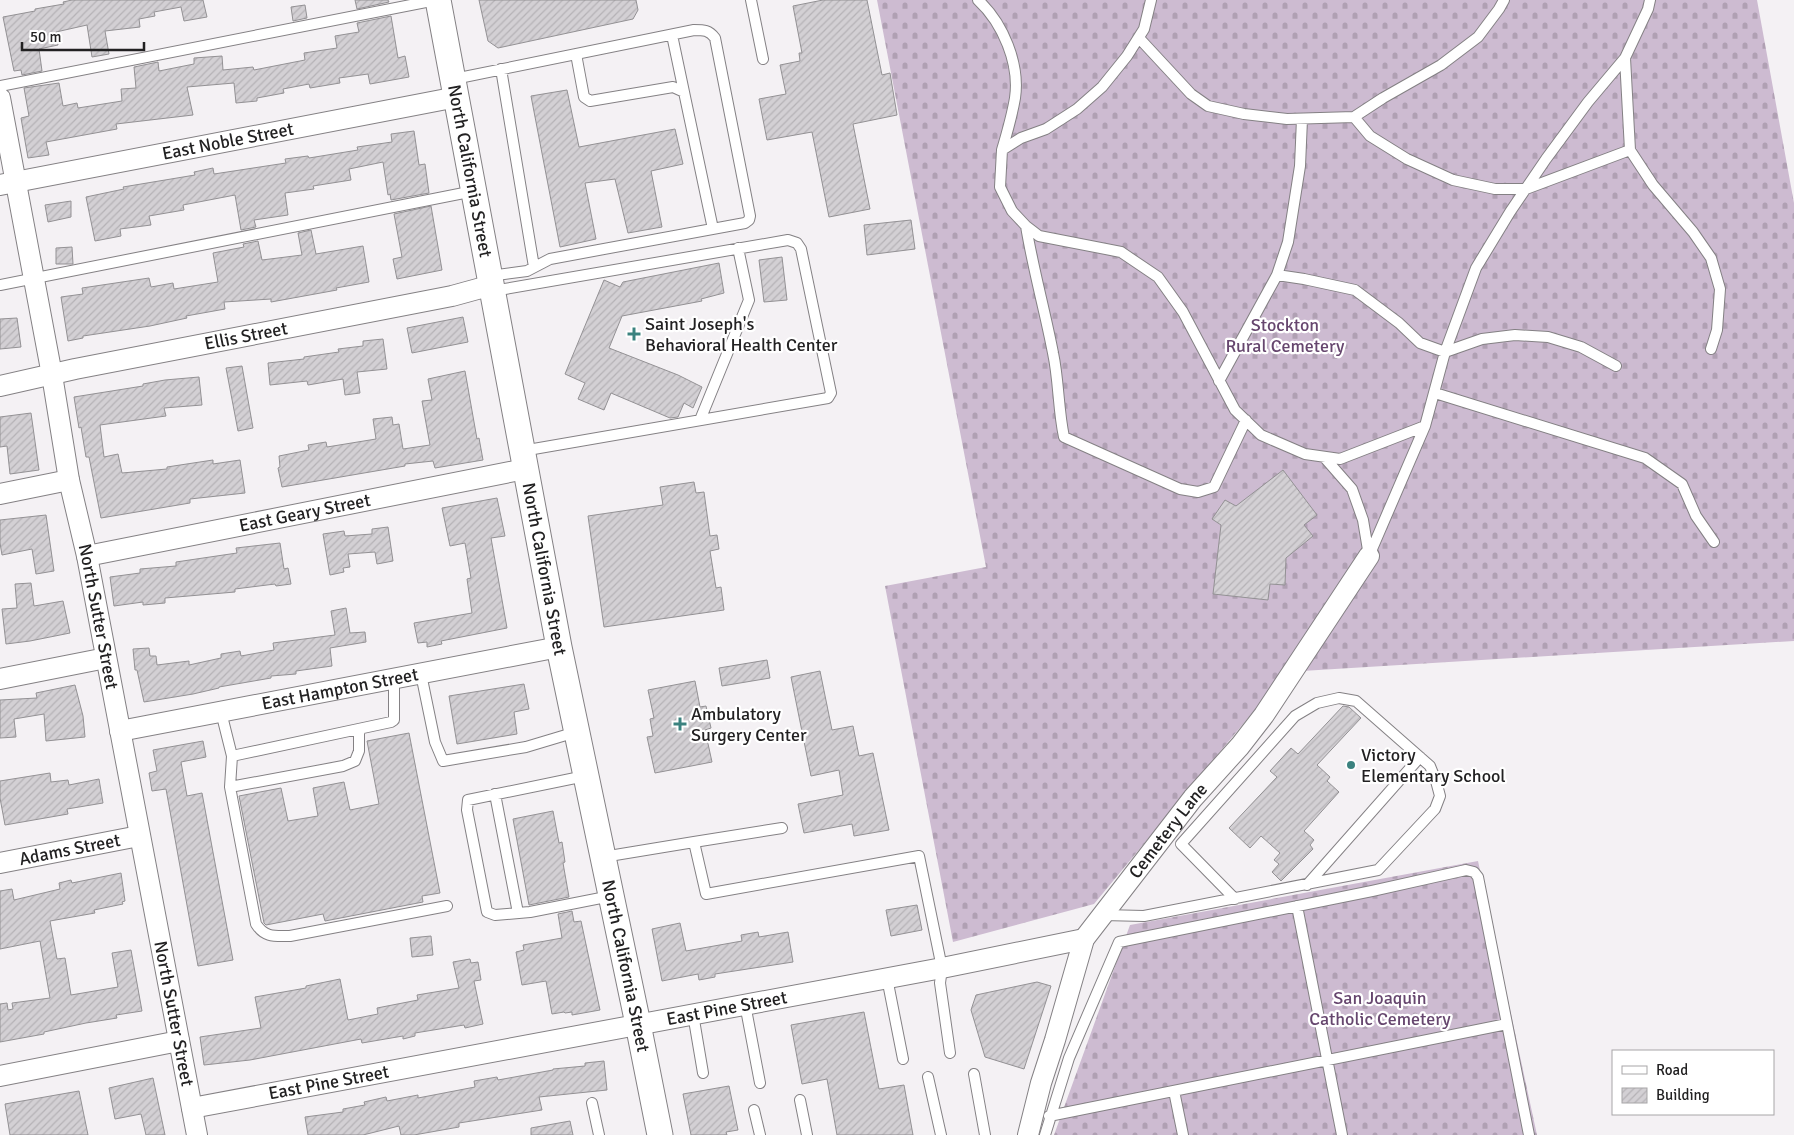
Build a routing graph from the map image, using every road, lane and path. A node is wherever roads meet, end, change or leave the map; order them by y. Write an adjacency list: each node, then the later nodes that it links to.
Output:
1 (437, 0): 13 (lane); 14 (street, North California Street)
2 (751, 0): 11 (lane)
3 (978, 0): 19 (lane)
4 (1151, 0): 8 (lane)
5 (1504, 0): 17 (lane)
6 (1650, 0): 10 (lane)
7 (672, 35): 9 (lane); 15 (lane); 25 (lane)
8 (1139, 38): 18 (lane); 19 (lane)
9 (576, 54): 12 (lane); 15 (lane)
10 (1625, 58): 20 (lane); 22 (lane)
11 (764, 59)
12 (501, 69): 14 (lane); 27 (lane)
13 (0, 86)
14 (455, 88): 21 (street, East Noble Street); 23 (street, North California Street)
15 (684, 92): 25 (lane)
16 (0, 98): 21 (street, North Sutter Street)
17 (1354, 117): 18 (lane); 22 (lane)
18 (1302, 119): 28 (lane)
19 (1002, 150): 24 (lane)
20 (1630, 150): 22 (lane); 32 (lane)
21 (8, 184): 29 (street, North Sutter Street)
22 (1526, 189): 33 (lane)
23 (474, 191): 29 (lane); 30 (street, North California Street)
24 (1026, 226): 36 (lane); 40 (lane)
25 (713, 229): 27 (lane)
26 (738, 248): 30 (lane); 39 (lane); 39 (lane)
27 (534, 267): 30 (lane)
28 (1277, 275): 33 (lane); 36 (lane)
29 (34, 279): 31 (lane); 35 (street, North Sutter Street)
30 (491, 284): 35 (street, Ellis Street); 43 (street, North California Street)
31 (0, 285)
32 (1711, 349)
33 (1445, 352): 34 (lane); 38 (lane)
34 (1616, 366)
35 (52, 374): 37 (street, Ellis Street); 44 (street, North Sutter Street)
36 (1220, 381): 40 (lane)
37 (0, 386)
38 (1435, 392): 41 (lane); 46 (lane)
39 (700, 420): 43 (lane)
40 (1246, 420): 42 (lane)
41 (1425, 426): 42 (lane); 48 (lane)
42 (1324, 457): 48 (lane)
43 (523, 460): 47 (street, East Geary Street); 49 (street, North California Street)
44 (70, 480): 45 (street); 47 (street, North Sutter Street)
45 (0, 494)
46 (1714, 542)
47 (87, 556): 50 (street, North Sutter Street)
48 (1370, 556): 74 (street, Cemetery Lane)
49 (559, 647): 51 (street, East Hampton Street); 57 (street, North California Street)
50 (106, 658): 52 (street); 56 (street, North Sutter Street)
51 (421, 674): 53 (street, East Hampton Street); 57 (lane)
52 (0, 679)
53 (394, 679): 54 (street, East Hampton Street); 55 (lane)
54 (222, 712): 56 (street, East Hampton Street); 58 (lane)
55 (360, 729): 58 (lane); 61 (lane)
56 (120, 731): 64 (street, North Sutter Street)
57 (577, 732): 60 (street, North California Street)
58 (232, 756): 61 (lane)
59 (1420, 757): 68 (lane); 68 (lane); 70 (lane)
60 (586, 775): 62 (lane); 66 (street, North California Street)
61 (230, 787): 71 (lane)
62 (495, 794): 73 (lane); 73 (lane)
63 (782, 828): 65 (lane)
64 (140, 836): 67 (street, Adams Street); 82 (street, North Sutter Street)
65 (694, 842): 66 (lane); 76 (lane)
66 (604, 857): 69 (street, North California Street)
67 (0, 863)
68 (1307, 885): 70 (lane)
69 (612, 896): 73 (lane); 80 (street, North California Street)
70 (1235, 899): 74 (lane)
71 (447, 906)
72 (1297, 906): 81 (lane); 85 (lane); 96 (lane)
73 (518, 913)
74 (1103, 916): 75 (street, Cemetery Lane)
75 (1084, 940): 76 (street, East Pine Street); 104 (street, Cemetery Lane)
76 (942, 968): 77 (street, East Pine Street); 83 (lane)
77 (887, 978): 78 (street, East Pine Street); 84 (lane)
78 (745, 1004): 79 (street, East Pine Street); 90 (lane)
79 (693, 1014): 80 (street, East Pine Street); 86 (lane)
80 (638, 1024): 94 (street, East Pine Street); 99 (street, North California Street)
81 (1507, 1024): 85 (lane); 108 (lane)
82 (179, 1041): 88 (street); 94 (street, North Sutter Street)
83 (950, 1053)
84 (903, 1059)
85 (1327, 1059): 91 (lane); 107 (lane)
86 (703, 1073)
87 (974, 1074): 103 (lane)
88 (0, 1076)
89 (928, 1077): 102 (lane)
90 (760, 1084)
91 (1174, 1091): 96 (lane); 106 (lane)
92 (800, 1100): 101 (lane)
93 (592, 1103): 98 (lane)
94 (192, 1108): 97 (street, North Sutter Street)
95 (754, 1110): 100 (lane)
96 (1049, 1116): 105 (lane)
97 (197, 1135)
98 (599, 1135)
99 (660, 1135)
100 (760, 1135)
101 (807, 1135)
102 (941, 1135)
103 (985, 1135)
104 (1028, 1135)
105 (1044, 1135)
106 (1183, 1135)
107 (1342, 1135)
108 (1529, 1135)

